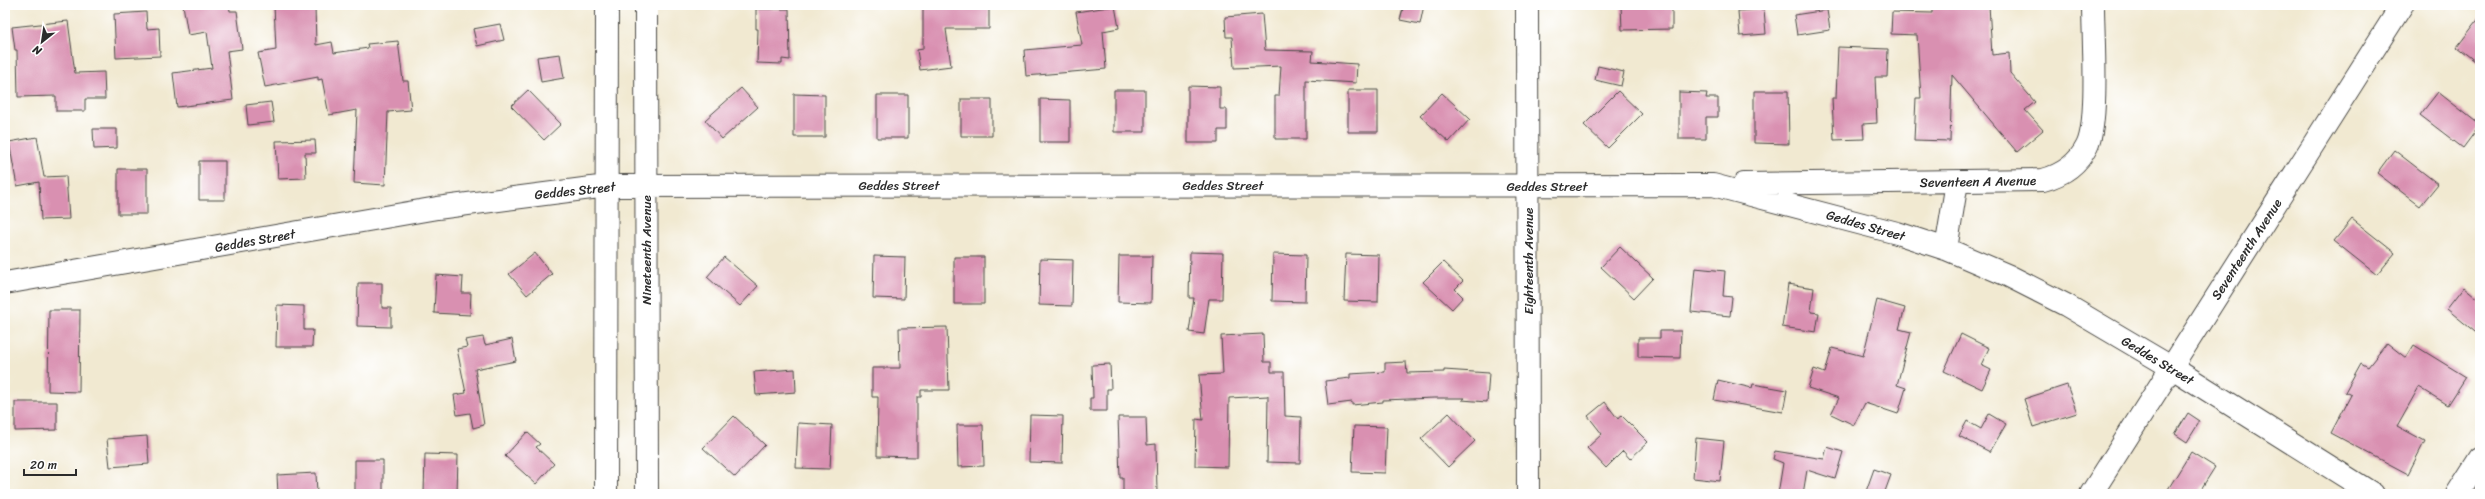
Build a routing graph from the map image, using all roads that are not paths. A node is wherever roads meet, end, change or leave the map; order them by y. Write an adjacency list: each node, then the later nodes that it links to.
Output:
1 (607, 5): 9 (street)
2 (646, 5): 7 (street, Nineteenth Avenue)
3 (1527, 5): 10 (street, Eighteenth Avenue)
4 (2093, 5): 6 (street, Seventeen A Avenue)
5 (2402, 5): 13 (street, Seventeenth Avenue)
6 (1957, 182): 8 (street, Seventeen A Avenue); 11 (street)
7 (646, 185): 9 (street, Geddes Street); 10 (street, Geddes Street); 16 (street, Nineteenth Avenue)
8 (1713, 185): 10 (street, Geddes Street); 11 (street, Geddes Street)
9 (607, 186): 12 (street, Geddes Street); 15 (street)
10 (1529, 186): 17 (street, Eighteenth Avenue)
11 (1946, 249): 13 (street, Geddes Street)
12 (5, 283)
13 (2171, 367): 18 (street, Seventeenth Avenue); 19 (street, Geddes Street)
14 (2480, 458): 20 (street)
15 (606, 494)
16 (647, 494)
17 (1528, 494)
18 (2090, 494)
19 (2374, 494)
20 (2457, 494)

